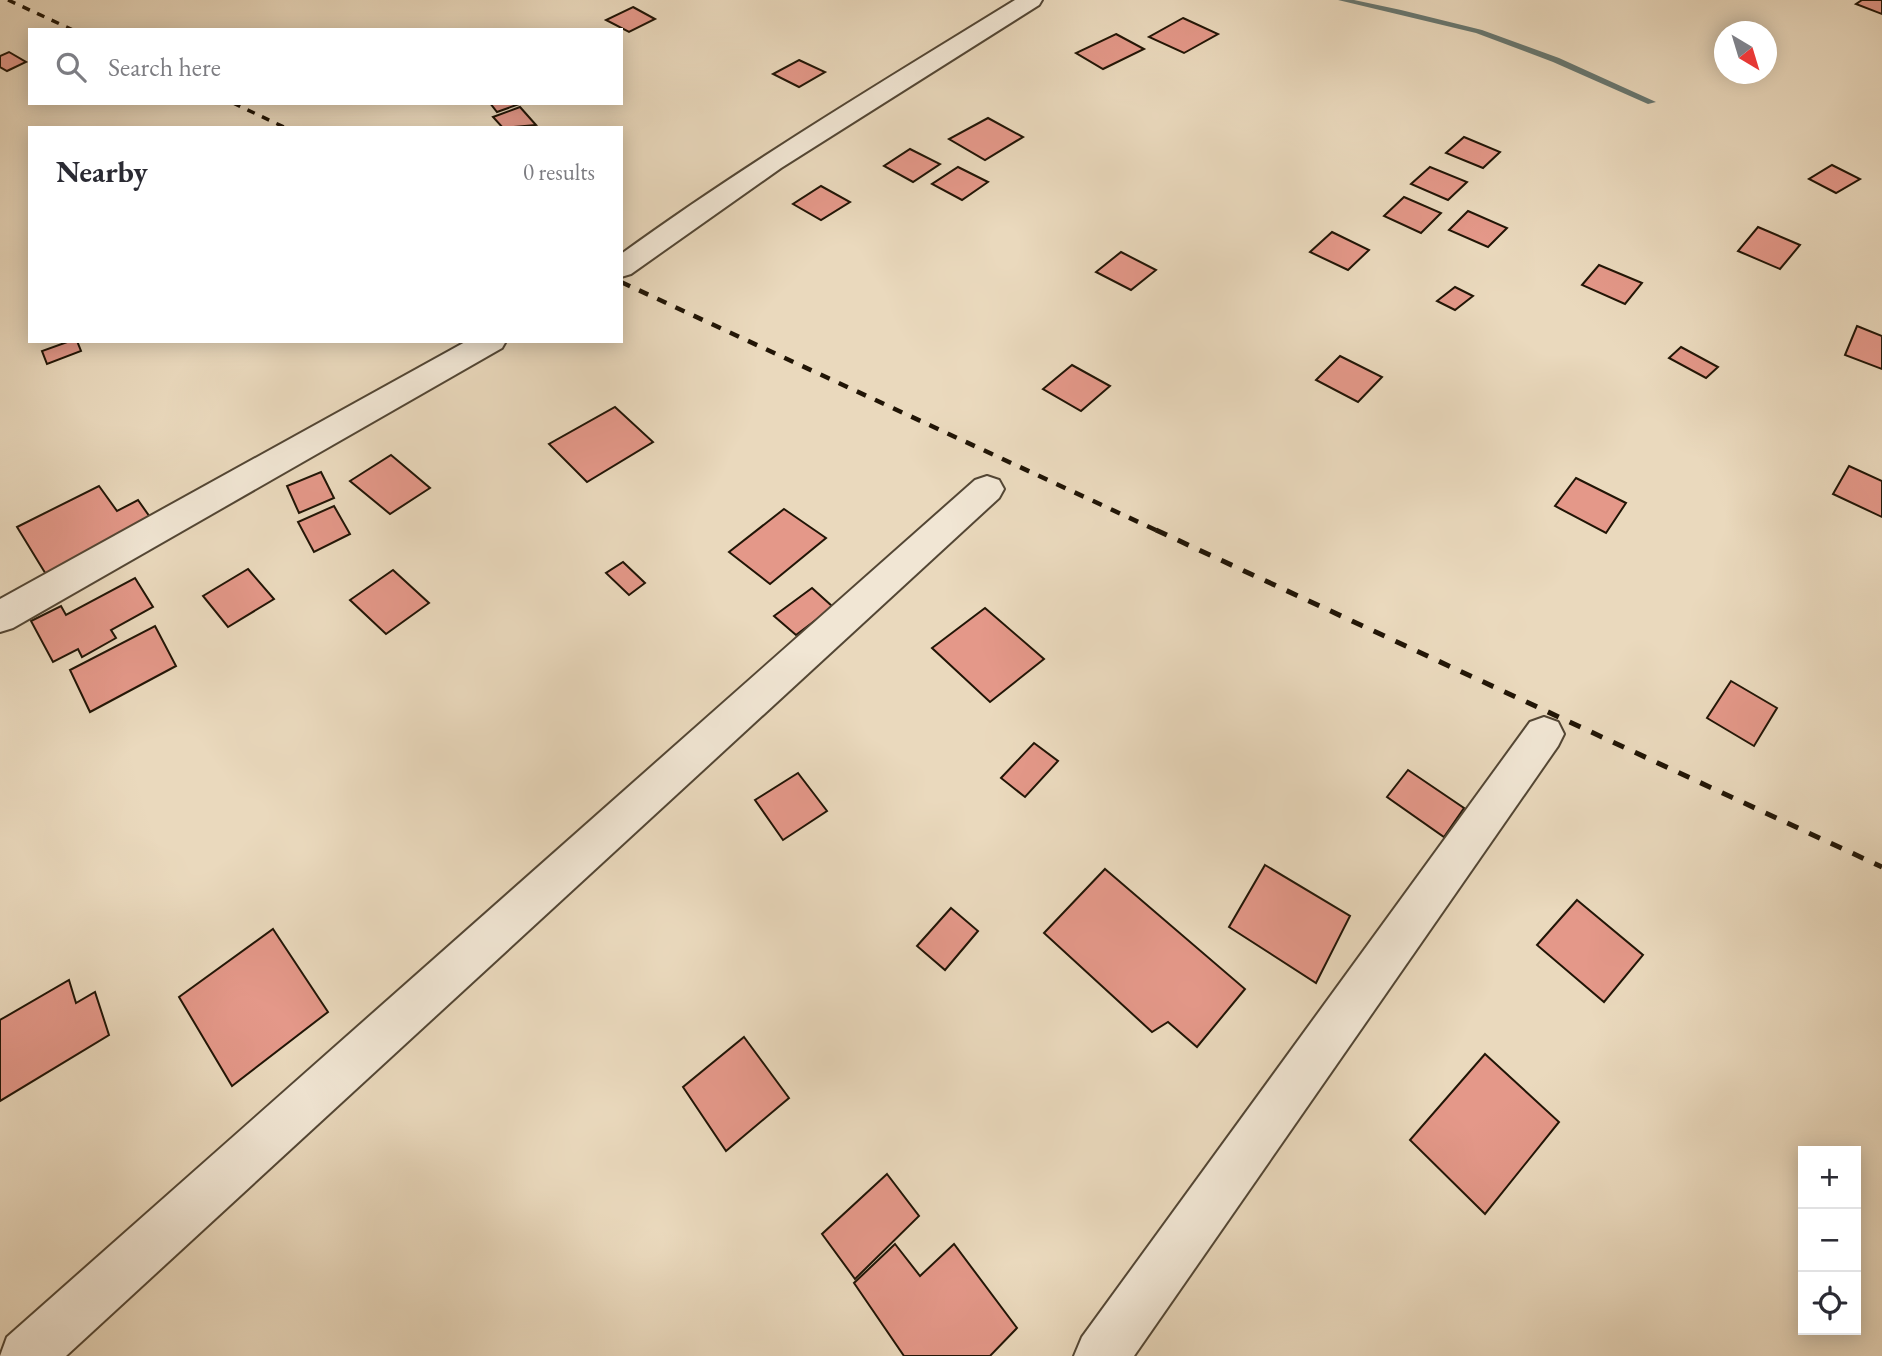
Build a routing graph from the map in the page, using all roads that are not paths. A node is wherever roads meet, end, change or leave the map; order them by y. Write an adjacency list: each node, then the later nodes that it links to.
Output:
1 (1031, 0): 2 (street)
2 (623, 267)
3 (487, 343): 5 (street)
4 (987, 489): 7 (street)
5 (0, 617)
6 (1544, 734): 8 (street)
7 (26, 1356)
8 (1101, 1356)

